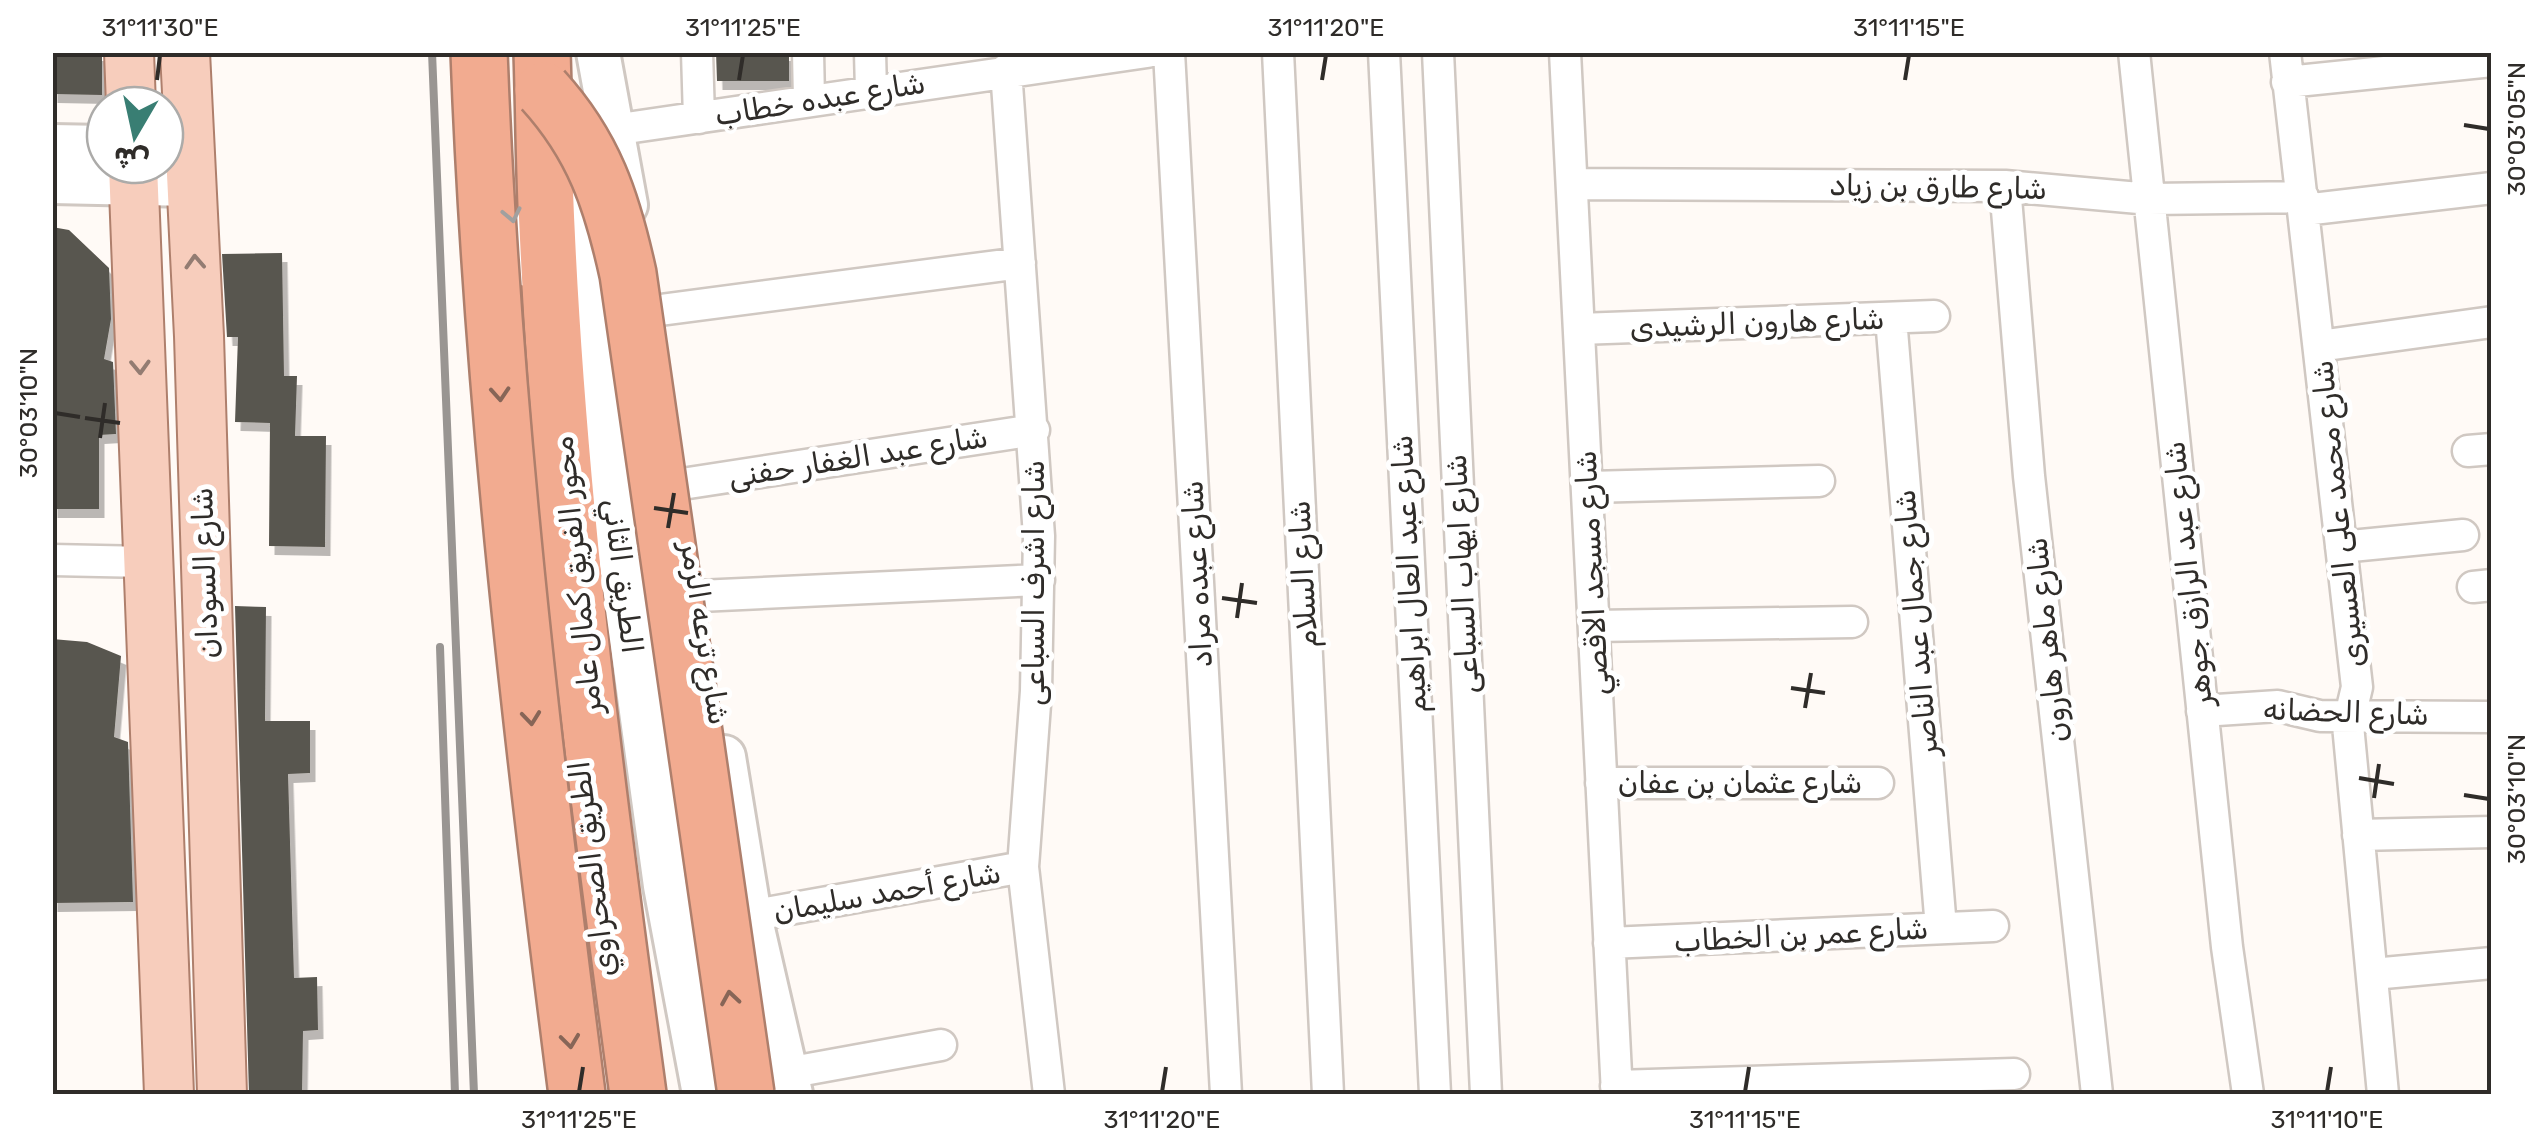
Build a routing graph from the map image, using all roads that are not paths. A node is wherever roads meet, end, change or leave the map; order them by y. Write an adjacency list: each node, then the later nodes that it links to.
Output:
1 (129, 52): 20 (main road)
2 (185, 52): 21 (main road, شارع السودان)
3 (476, 52): 28 (lane); 83 (highway, محور الفريق كمال عامر, one-way to 83, bridge)
4 (598, 52): 25 (street, شارع ترعه الزمر)
5 (697, 52): 24 (street)
6 (808, 52): 23 (street)
7 (870, 52): 22 (street)
8 (1147, 52): 15 (street, شارع عبده خطاب)
9 (1169, 52): 86 (street, شارع عبده مراد)
10 (1278, 52): 87 (street, شارع السلام)
11 (1384, 52): 88 (street, شارع عبد العال ابراهيم)
12 (1438, 52): 89 (street, شارع ايهاب السباعى)
13 (1566, 52): 31 (street, شارع مسجد الاقصي)
14 (2134, 52): 36 (street, شارع عبد الرازق جوهر)
15 (1075, 57): 18 (street, شارع عبده خطاب)
16 (2492, 61): 19 (street)
17 (555, 65): 77 (highway, محور الفريق كمال عامر); 78 (highway, one-way to 17, bridge); 84 (street, الطريق الثاني)
18 (992, 66): 22 (street, شارع عبده خطاب); 39 (street, شارع اشرف السباعى)
19 (2286, 67): 38 (street, شارع محمد على العسيرى)
20 (130, 85)
21 (184, 85)
22 (871, 91): 23 (street, شارع عبده خطاب)
23 (809, 100): 24 (street, شارع عبده خطاب)
24 (699, 118): 25 (street, شارع عبده خطاب)
25 (613, 130): 41 (street, شارع ترعه الزمر)
26 (52, 146): 27 (street)
27 (85, 155)
28 (502, 173)
29 (85, 174): 30 (street)
30 (52, 182)
31 (1572, 184): 34 (street, شارع طارق بن زياد); 45 (street, شارع مسجد الاقصي)
32 (125, 185): 56 (main road, شارع السودان, one-way to 56)
33 (184, 185): 46 (main road, شارع السودان, one-way to 33)
34 (2005, 186): 36 (street, شارع طارق بن زياد); 90 (street, شارع ماهر هارون)
35 (2492, 188): 38 (street, شارع طارق بن زياد)
36 (2150, 199): 38 (street, شارع طارق بن زياد); 61 (street, شارع عبد الرازق جوهر)
37 (509, 200): 40 (lane, one-way to 40)
38 (2304, 204): 47 (street, شارع محمد على العسيرى)
39 (1020, 263): 41 (street); 48 (street, شارع اشرف السباعى)
40 (526, 297)
41 (644, 312): 50 (street, شارع ترعه الزمر)
42 (1934, 316): 43 (street, شارع هارون الرشيدى)
43 (1891, 318): 45 (street, شارع هارون الرشيدى); 71 (street, شارع جمال عبد الناصر)
44 (2492, 322): 47 (street)
45 (1579, 328): 51 (street, شارع مسجد الاقصي)
46 (199, 336): 81 (main road); 82 (main road, شارع السودان)
47 (2319, 346): 54 (street, شارع محمد على العسيرى)
48 (1034, 430): 50 (street, شارع عبد الغفار حفنى); 57 (street, شارع اشرف السباعى)
49 (1819, 481): 51 (street)
50 (682, 484): 58 (street, شارع ترعه الزمر)
51 (1588, 487): 60 (street, شارع مسجد الاقصي)
52 (551, 528): 77 (lane, الطريق الصحراوي)
53 (2463, 534): 54 (street)
54 (2341, 546): 62 (street, شارع محمد على العسيرى)
55 (52, 560): 56 (street)
56 (147, 562): 80 (main road, شارع السودان)
57 (1039, 580): 58 (street); 68 (street, شارع اشرف السباعى)
58 (698, 596): 69 (street, شارع ترعه الزمر)
59 (1852, 622): 60 (street)
60 (1594, 626): 64 (street, شارع مسجد الاقصي)
61 (2202, 711): 62 (street, شارع الحضانه); 91 (street, شارع عبد الرازق جوهر)
62 (2349, 716): 63 (street, شارع الحضانه); 67 (street, شارع محمد على العسيرى)
63 (2492, 716)
64 (1601, 783): 65 (street, شارع عثمان بن عفان); 72 (street, شارع مسجد الاقصي)
65 (1878, 784)
66 (2492, 832): 67 (street)
67 (2358, 836): 74 (street, شارع محمد على العسيرى)
68 (1023, 868): 69 (street, شارع أحمد سليمان); 85 (street, شارع اشرف السباعى)
69 (750, 916): 78 (street, شارع ترعه الزمر)
70 (1993, 926): 71 (street, شارع عمر بن الخطاب)
71 (1941, 928): 72 (street, شارع عمر بن الخطاب)
72 (1609, 944): 79 (street, شارع مسجد الاقصي)
73 (2492, 962): 74 (street)
74 (2373, 974): 92 (street, شارع محمد على العسيرى)
75 (942, 1044): 78 (street)
76 (2014, 1074): 79 (street)
77 (626, 1075)
78 (775, 1087)
79 (1616, 1090)
80 (169, 1094)
81 (190, 1094)
82 (222, 1094)
83 (576, 1094)
84 (704, 1094)
85 (1049, 1094)
86 (1226, 1094)
87 (1328, 1094)
88 (1434, 1094)
89 (1486, 1094)
90 (2097, 1094)
91 (2248, 1094)
92 (2384, 1094)

